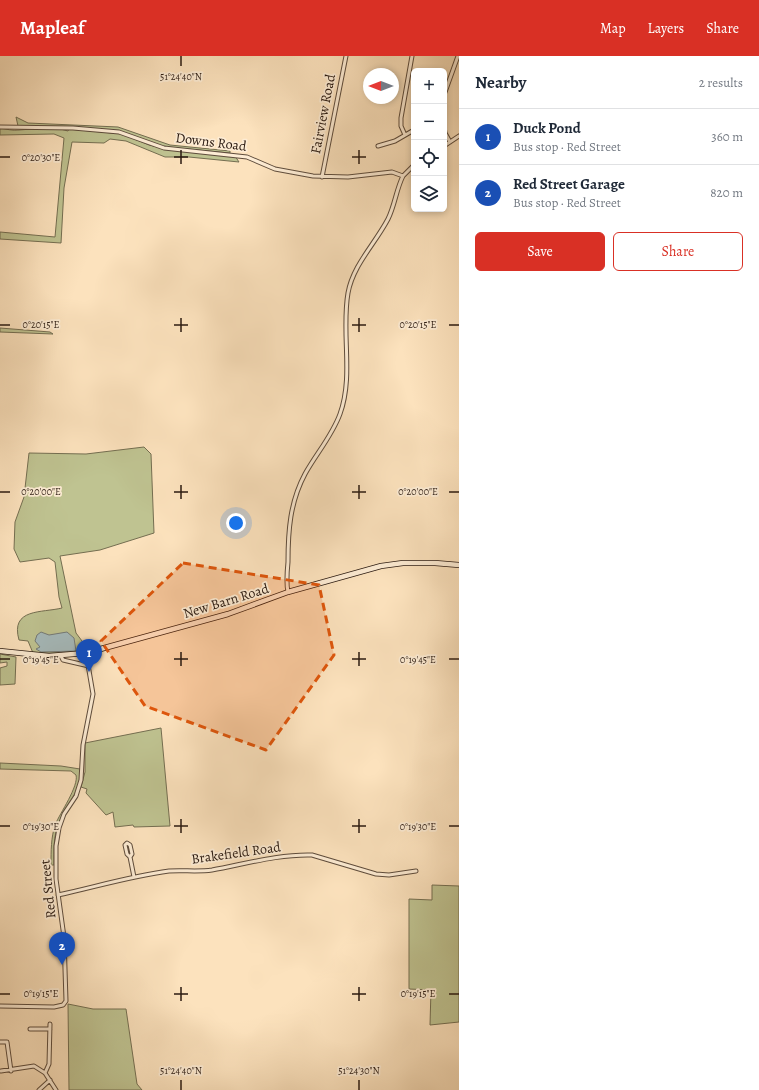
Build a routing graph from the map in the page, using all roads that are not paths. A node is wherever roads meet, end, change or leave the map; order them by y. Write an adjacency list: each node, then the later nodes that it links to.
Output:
1 (346, 56): 15 (street, Fairview Road)
2 (412, 56): 7 (street)
3 (458, 56): 4 (street)
4 (447, 87)
5 (0, 127): 15 (street, Downs Road)
6 (411, 132): 7 (street)
7 (405, 135): 12 (street)
8 (459, 136): 10 (street)
9 (447, 137): 10 (street)
10 (450, 142): 11 (street)
11 (447, 144)
12 (378, 146)
13 (411, 168): 14 (street)
14 (403, 176): 15 (street, Downs Road); 17 (street)
15 (322, 177)
16 (459, 565): 17 (street, New Barn Road)
17 (288, 592): 19 (street, New Barn Road)
18 (0, 651): 20 (street, New Barn Road)
19 (86, 653): 20 (street, New Barn Road); 21 (street, Red Street)
20 (61, 656): 21 (street)
21 (89, 666): 25 (street, Red Street)
22 (130, 857): 24 (street)
23 (416, 871): 24 (street, Brakefield Road)
24 (134, 877): 25 (street, Brakefield Road)
25 (58, 895): 26 (street, Red Street)
26 (0, 1006)
27 (50, 1024): 29 (street)
28 (30, 1029): 29 (street)
29 (50, 1029): 33 (street)
30 (0, 1042): 32 (street)
31 (1, 1071): 32 (street)
32 (11, 1071): 33 (street)
33 (45, 1073): 34 (street)
34 (50, 1080): 35 (street); 36 (street)
35 (39, 1090)
36 (56, 1090)

